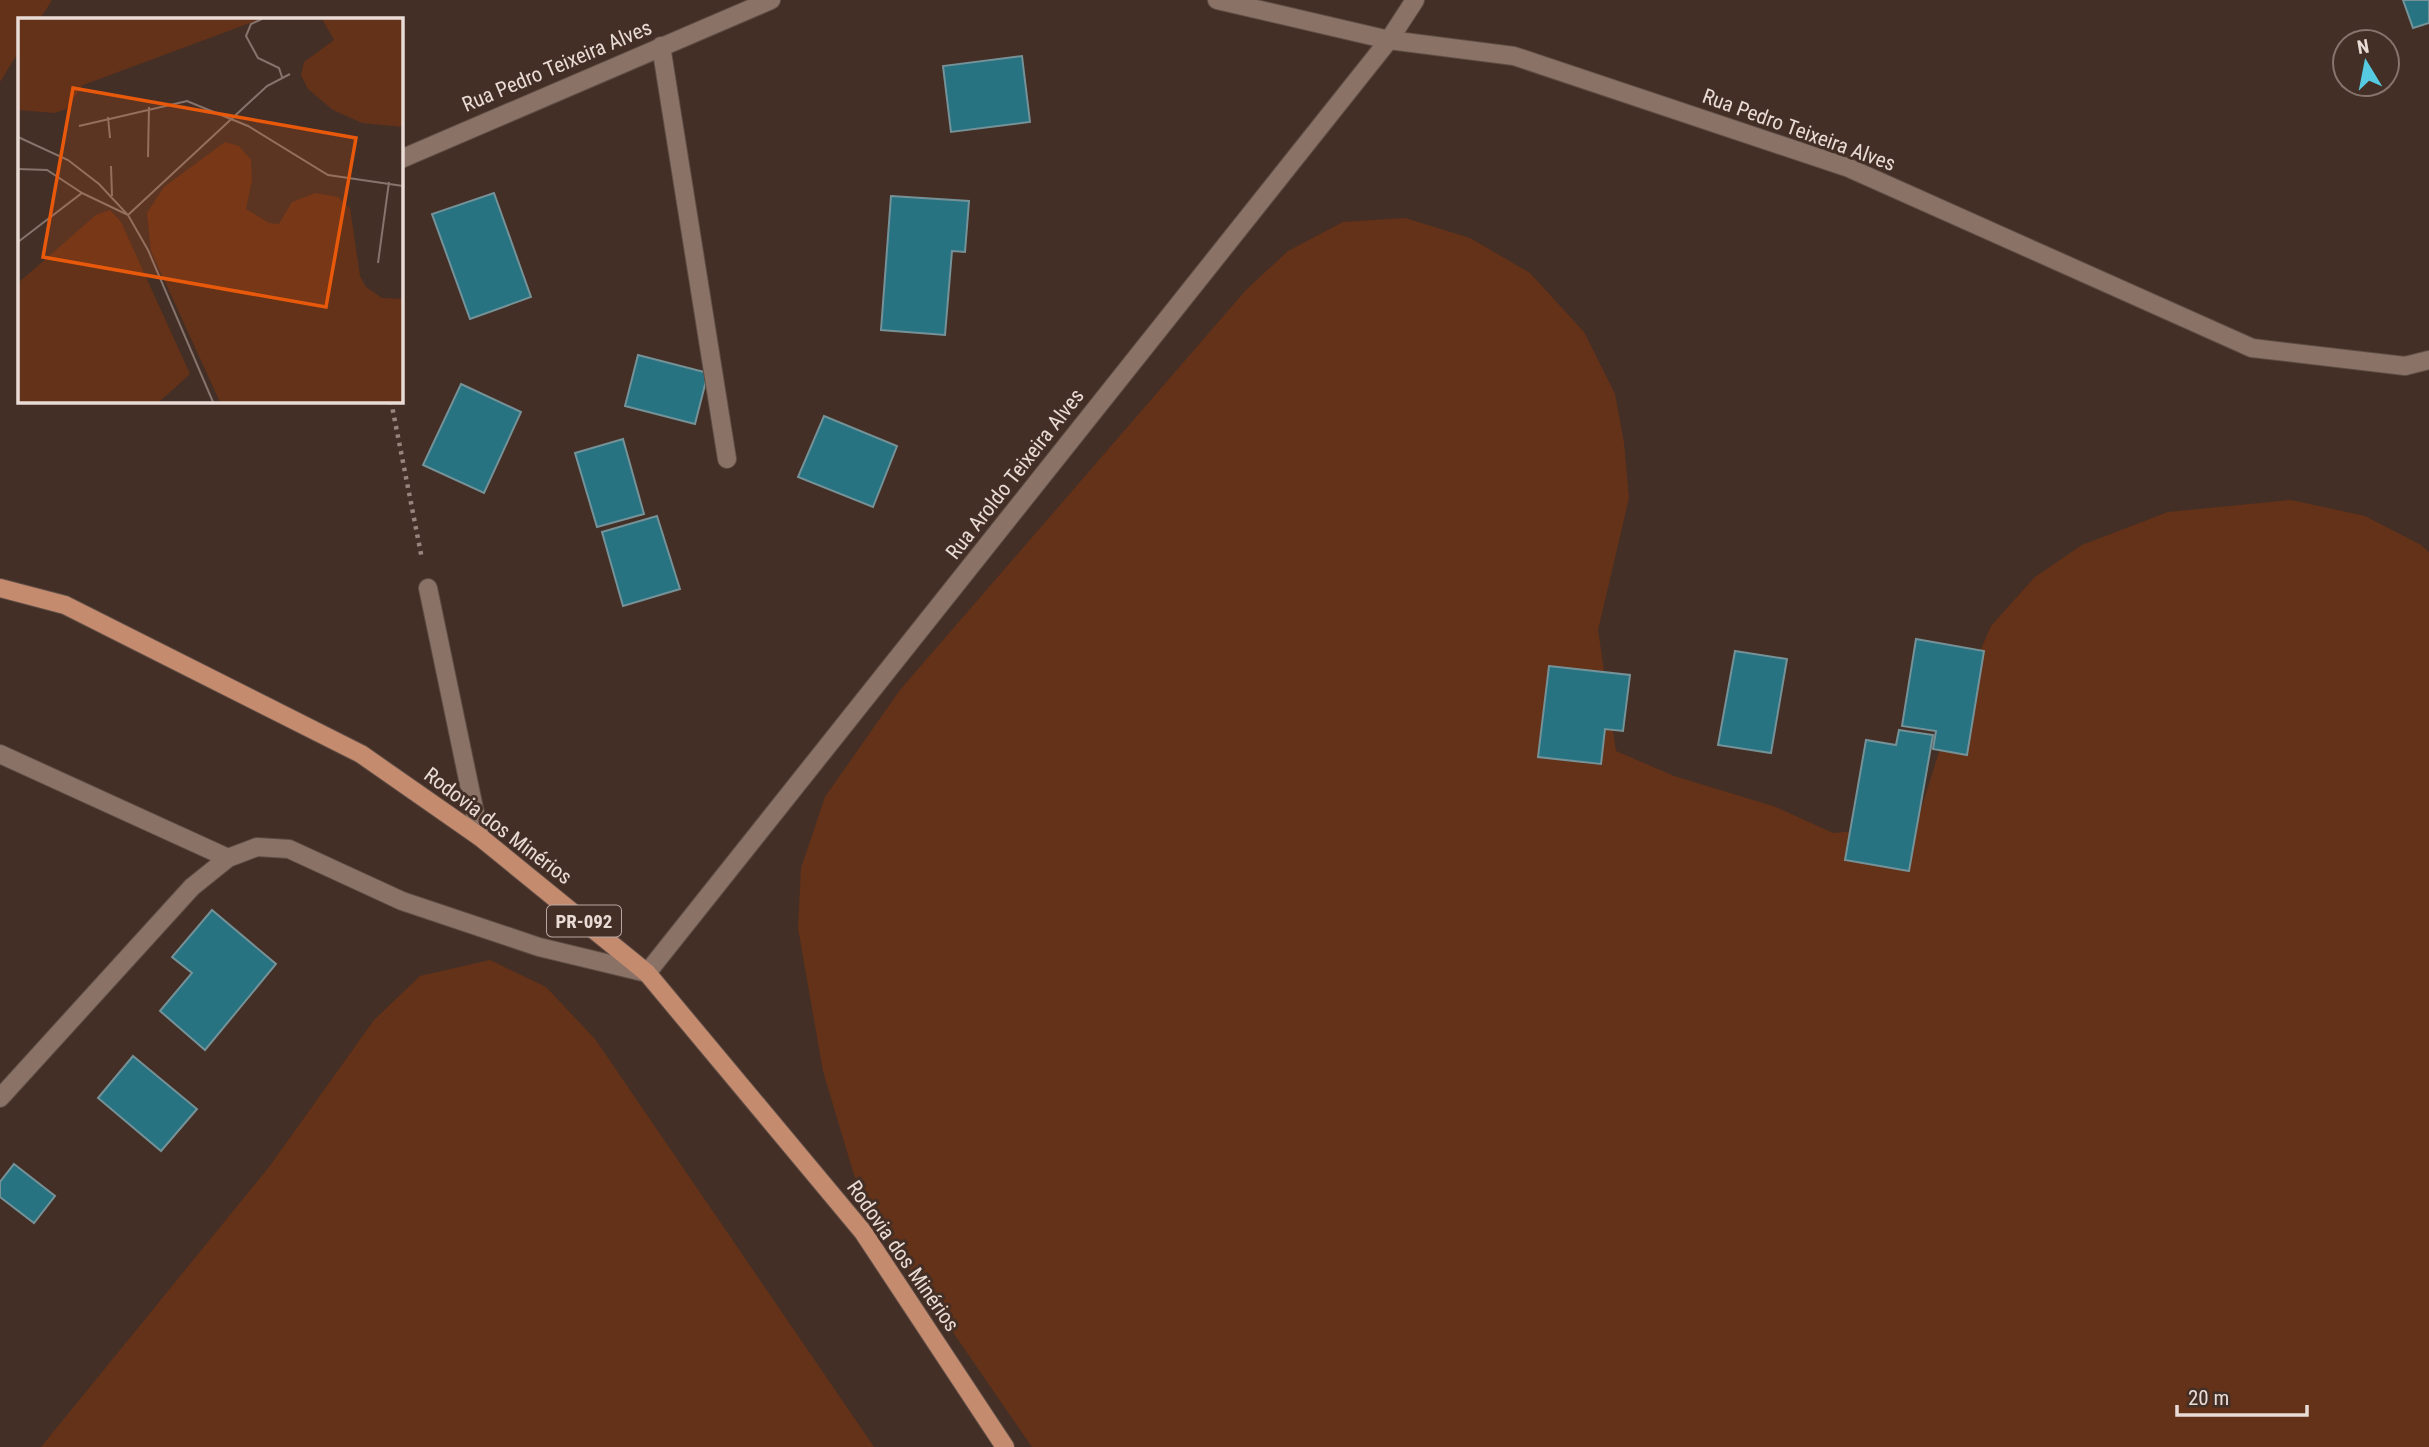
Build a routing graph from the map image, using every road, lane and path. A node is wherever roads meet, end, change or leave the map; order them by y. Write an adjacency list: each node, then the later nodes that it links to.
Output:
1 (771, 0): 5 (street, Rua Pedro Teixeira Alves)
2 (1217, 0): 4 (street, Rua Pedro Teixeira Alves)
3 (1415, 0): 4 (street, Rua Aroldo Teixeira Alves)
4 (1389, 40): 7 (street, Rua Pedro Teixeira Alves); 15 (street, Rua Aroldo Teixeira Alves)
5 (661, 46): 6 (street, Rua Pedro Teixeira Alves); 9 (street)
6 (402, 159)
7 (2429, 360)
8 (391, 402): 11 (path)
9 (727, 459)
10 (0, 588): 13 (main road, Rodovia dos Minérios / PR-092)
11 (428, 588): 13 (street)
12 (0, 754): 14 (street)
13 (480, 837): 15 (main road, Rodovia dos Minérios / PR-092)
14 (228, 858): 15 (street); 16 (street)
15 (648, 973): 17 (main road, Rodovia dos Minérios / PR-092)
16 (0, 1098)
17 (1005, 1447)

